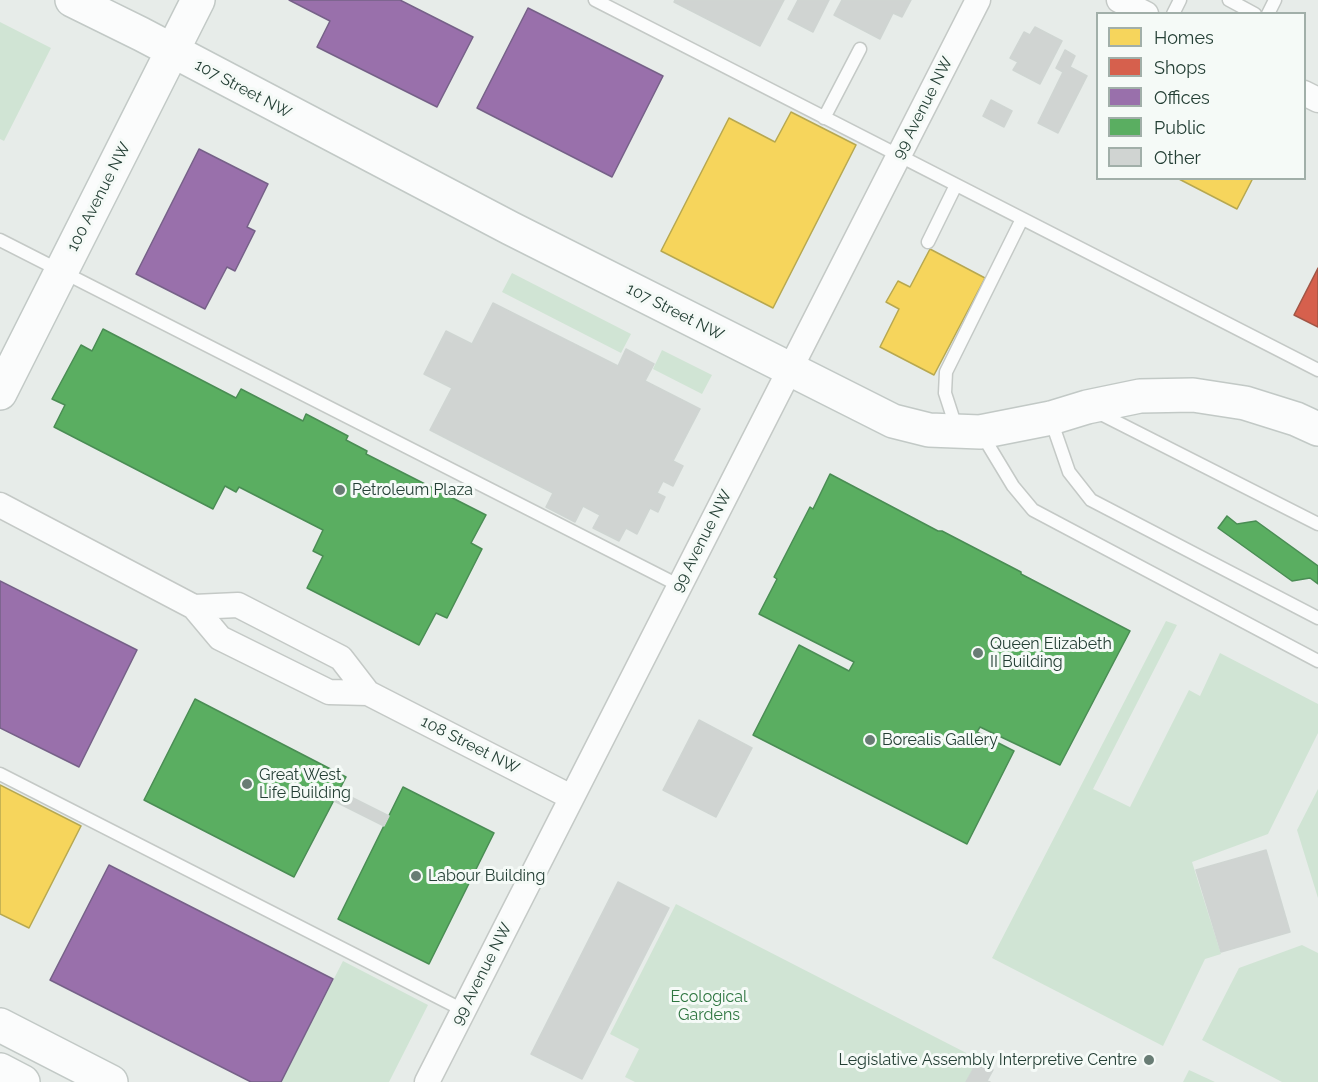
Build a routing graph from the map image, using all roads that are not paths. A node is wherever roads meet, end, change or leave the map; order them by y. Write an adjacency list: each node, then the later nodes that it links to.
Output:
1 (72, 0): 10 (street, 107 Street NW)
2 (198, 0): 10 (street, 100 Avenue NW)
3 (595, 0): 11 (lane)
4 (978, 0): 12 (street, 99 Avenue NW)
5 (1119, 0): 7 (street)
6 (1229, 0): 8 (lane)
7 (1142, 12)
8 (1251, 12)
9 (860, 49): 11 (lane)
10 (172, 51): 17 (street, 100 Avenue NW); 18 (street, 107 Street NW)
11 (824, 118): 12 (lane)
12 (898, 156): 13 (lane); 18 (street, 99 Avenue NW)
13 (956, 185): 14 (lane); 16 (lane)
14 (1022, 219): 19 (lane); 24 (lane)
15 (0, 240): 17 (lane)
16 (928, 242)
17 (62, 271): 20 (street, 100 Avenue NW); 27 (lane)
18 (790, 370): 24 (street, 107 Street NW); 27 (street, 99 Avenue NW)
19 (1318, 370)
20 (0, 393)
21 (1087, 407): 22 (street, 107 Street NW); 23 (street, 107 Street NW); 26 (lane)
22 (1051, 418): 24 (street, 107 Street NW); 29 (lane)
23 (1318, 429)
24 (969, 431): 30 (lane)
25 (0, 505): 28 (street, 108 Street NW)
26 (1318, 524)
27 (680, 586): 33 (street, 99 Avenue NW)
28 (194, 607): 31 (street, 108 Street NW); 31 (street, 108 Street NW)
29 (1318, 618)
30 (1318, 661)
31 (369, 693): 33 (street, 108 Street NW)
32 (0, 774): 34 (lane)
33 (571, 797): 34 (street, 99 Avenue NW)
34 (463, 1010): 39 (street, 99 Avenue NW)
35 (0, 1025): 38 (street)
36 (0, 1070): 37 (street)
37 (23, 1082)
38 (111, 1082)
39 (427, 1082)

